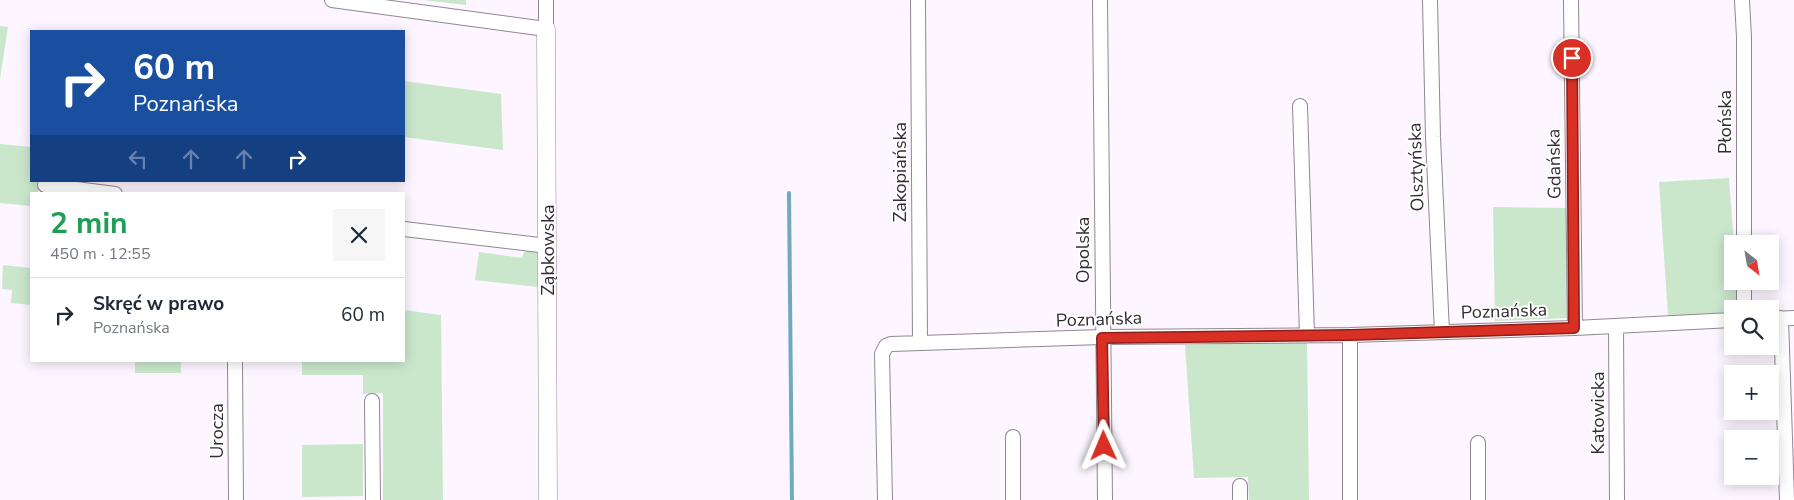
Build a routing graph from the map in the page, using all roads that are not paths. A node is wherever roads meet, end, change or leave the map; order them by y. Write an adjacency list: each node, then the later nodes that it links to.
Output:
1 (332, 0): 8 (street)
2 (546, 0): 8 (street, Ząbkowska)
3 (918, 0): 23 (street, Zakopiańska)
4 (1100, 0): 22 (street, Opolska)
5 (1430, 0): 19 (street, Olsztyńska)
6 (1571, 0): 18 (street, Gdańska)
7 (1742, 0): 13 (street, Płońska)
8 (546, 29): 14 (street, Ząbkowska)
9 (1300, 106): 20 (street)
10 (46, 185): 11 (street)
11 (100, 192)
12 (405, 229): 14 (street)
13 (1744, 235)
14 (548, 246): 30 (street, Ząbkowska)
15 (1782, 319): 37 (street)
16 (1724, 320): 17 (street, Poznańska)
17 (1616, 326): 18 (street, Poznańska); 36 (street, Katowicka)
18 (1574, 328): 19 (street, Poznańska)
19 (1442, 332): 21 (street, Poznańska)
20 (1307, 335): 21 (street, Poznańska); 22 (street, Poznańska)
21 (1350, 335): 34 (street)
22 (1102, 338): 23 (street, Poznańska); 33 (street, Opolska)
23 (920, 343): 31 (street, Poznańska)
24 (235, 362): 28 (street, Urocza)
25 (372, 401): 29 (street)
26 (1013, 437): 32 (street)
27 (1478, 443): 35 (street)
28 (236, 500)
29 (373, 500)
30 (548, 500)
31 (884, 500)
32 (1013, 500)
33 (1105, 500)
34 (1350, 500)
35 (1478, 500)
36 (1617, 500)
37 (1788, 500)

